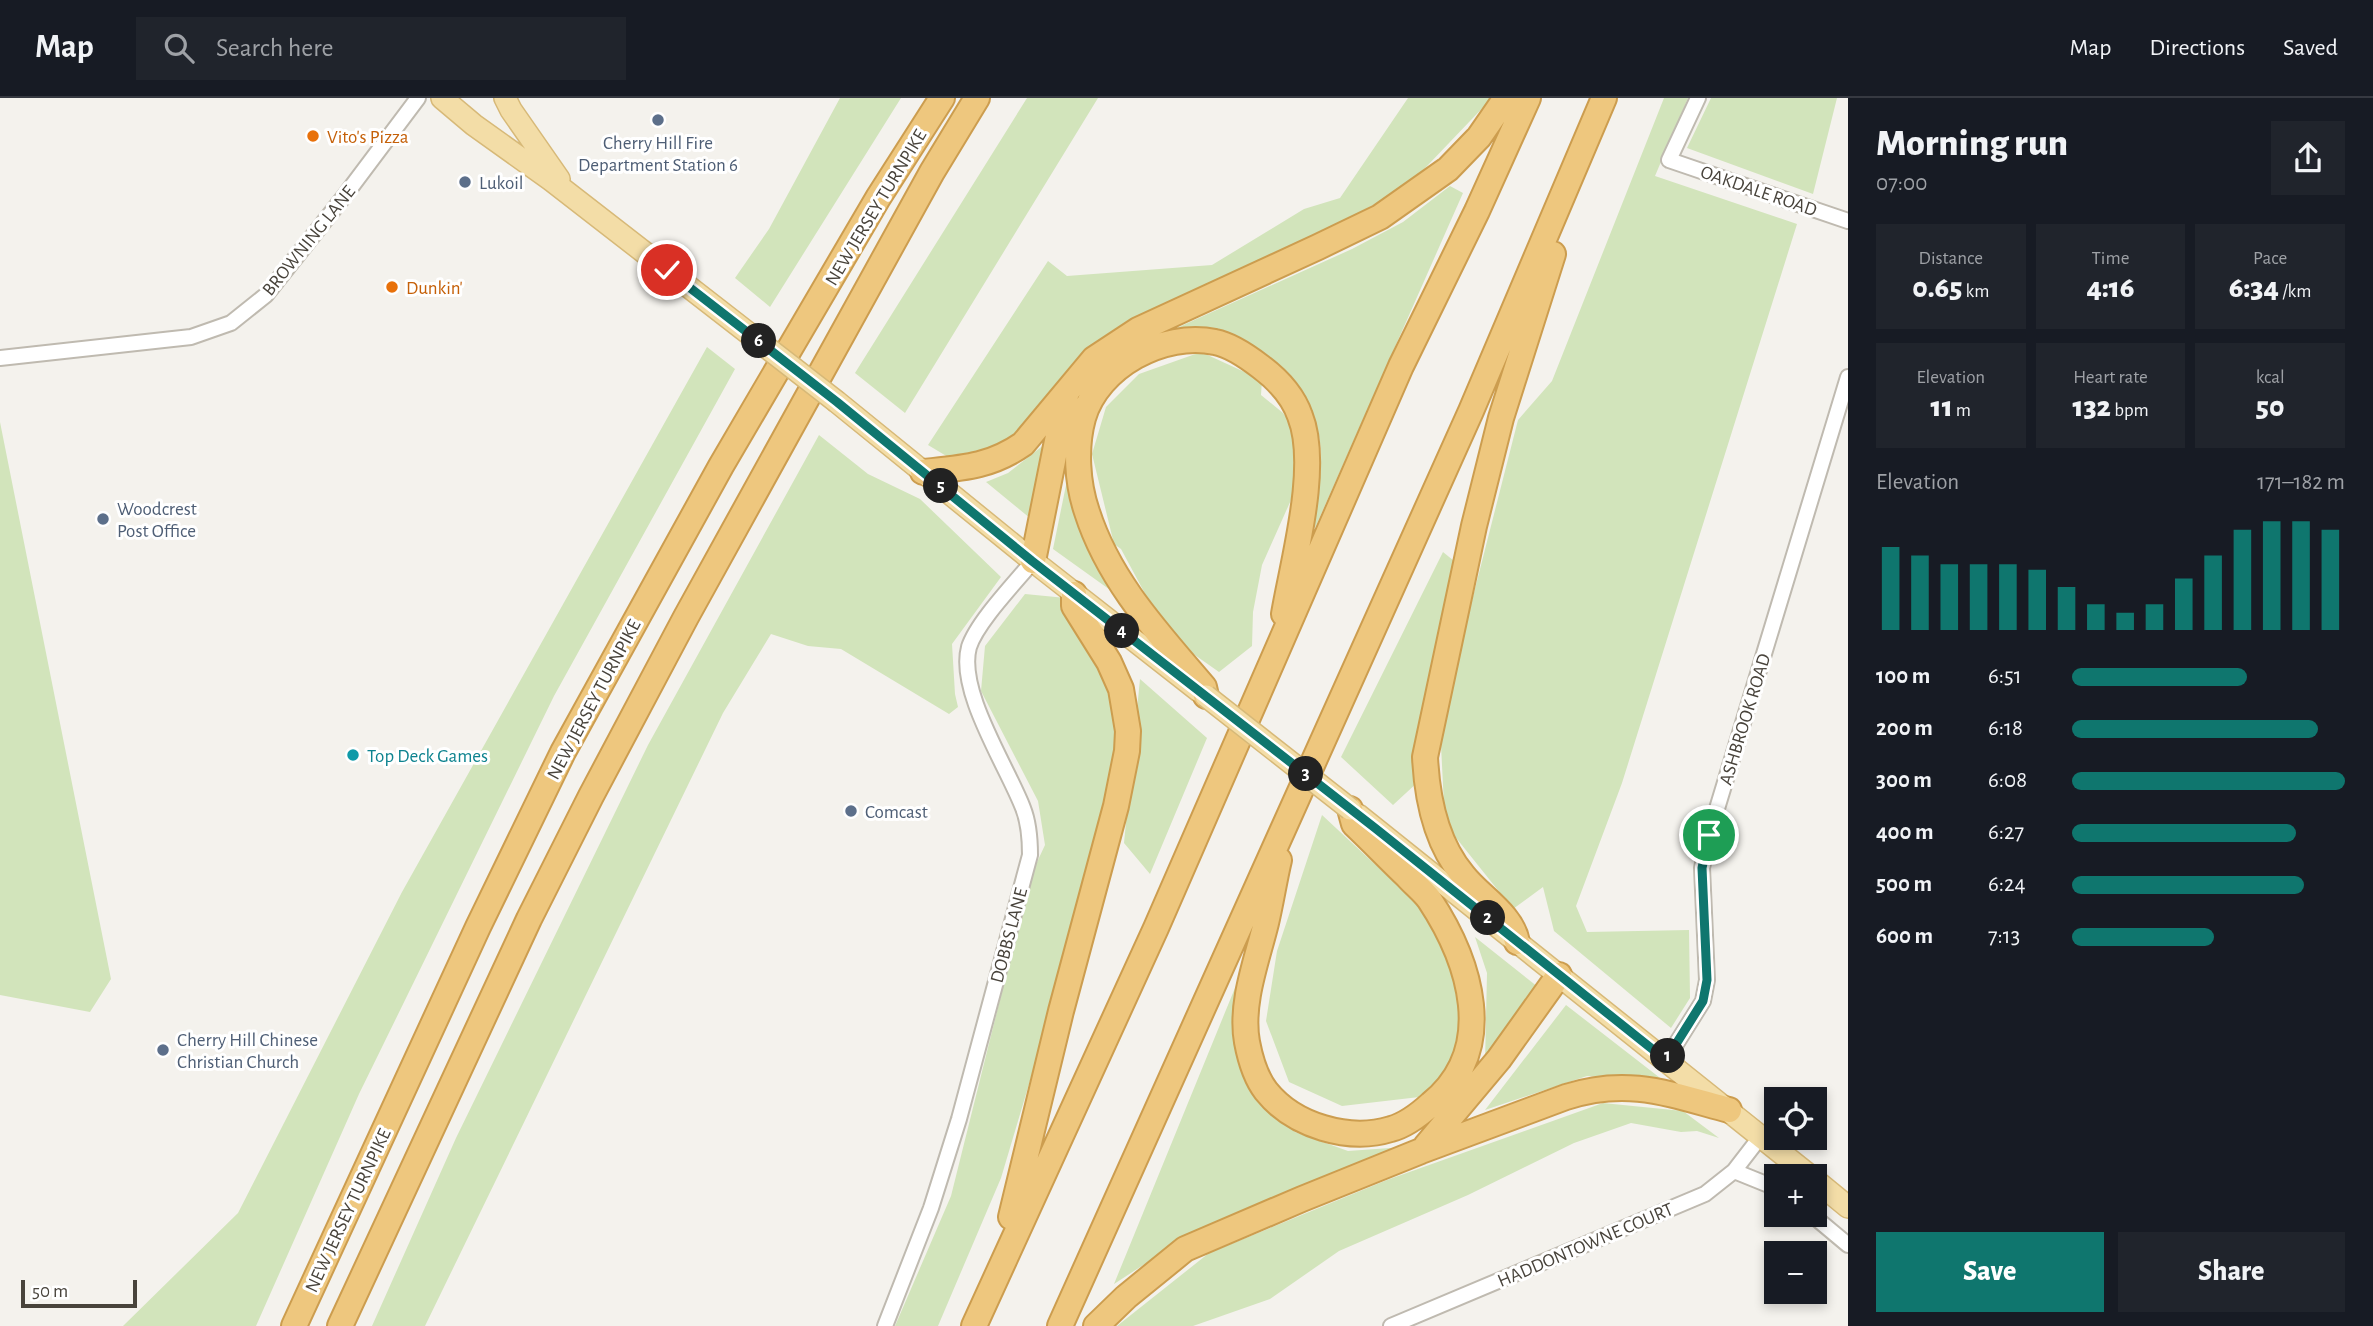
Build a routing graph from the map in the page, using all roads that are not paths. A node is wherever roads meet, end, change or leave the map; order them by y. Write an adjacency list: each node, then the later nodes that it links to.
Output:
1 (418, 98): 12 (street, BROWNING LANE)
2 (442, 98): 10 (main road)
3 (505, 98): 10 (main road)
4 (942, 98): 37 (highway, NEW JERSEY TURNPIKE)
5 (977, 98): 35 (highway, NEW JERSEY TURNPIKE)
6 (1506, 98): 14 (highway)
7 (1528, 98): 18 (highway)
8 (1698, 98): 11 (street, OAKDALE ROAD)
9 (1603, 100): 21 (highway); 22 (highway)
10 (571, 195): 15 (main road, bridge)
11 (1848, 220)
12 (0, 358)
13 (1848, 377): 24 (street, ASHBROOK ROAD)
14 (1067, 391): 15 (highway); 16 (highway)
15 (923, 472): 16 (main road)
16 (1032, 561): 17 (main road); 40 (street, DOBBS LANE)
17 (1074, 594): 19 (main road); 36 (highway)
18 (1276, 657): 19 (highway); 36 (highway)
19 (1206, 696): 20 (main road, bridge)
20 (1350, 809): 21 (highway); 22 (main road)
21 (1287, 816): 42 (highway)
22 (1517, 942): 23 (main road)
23 (1559, 975): 24 (main road); 27 (highway)
24 (1666, 1060): 25 (main road)
25 (1728, 1110): 26 (main road); 27 (highway)
26 (1761, 1136): 28 (main road); 29 (street, HADDONTOWNE COURT)
27 (1421, 1151): 43 (highway)
28 (1795, 1164)
29 (1734, 1171): 30 (street); 44 (street, HADDONTOWNE COURT)
30 (1764, 1183)
31 (1827, 1190): 32 (main road)
32 (1848, 1207)
33 (1827, 1227): 34 (street)
34 (1848, 1245)
35 (371, 1261): 38 (highway, NEW JERSEY TURNPIKE); 39 (highway)
36 (998, 1273): 41 (highway)
37 (294, 1326)
38 (340, 1326)
39 (356, 1326)
40 (885, 1326)
41 (974, 1326)
42 (1060, 1326)
43 (1096, 1326)
44 (1391, 1326)

